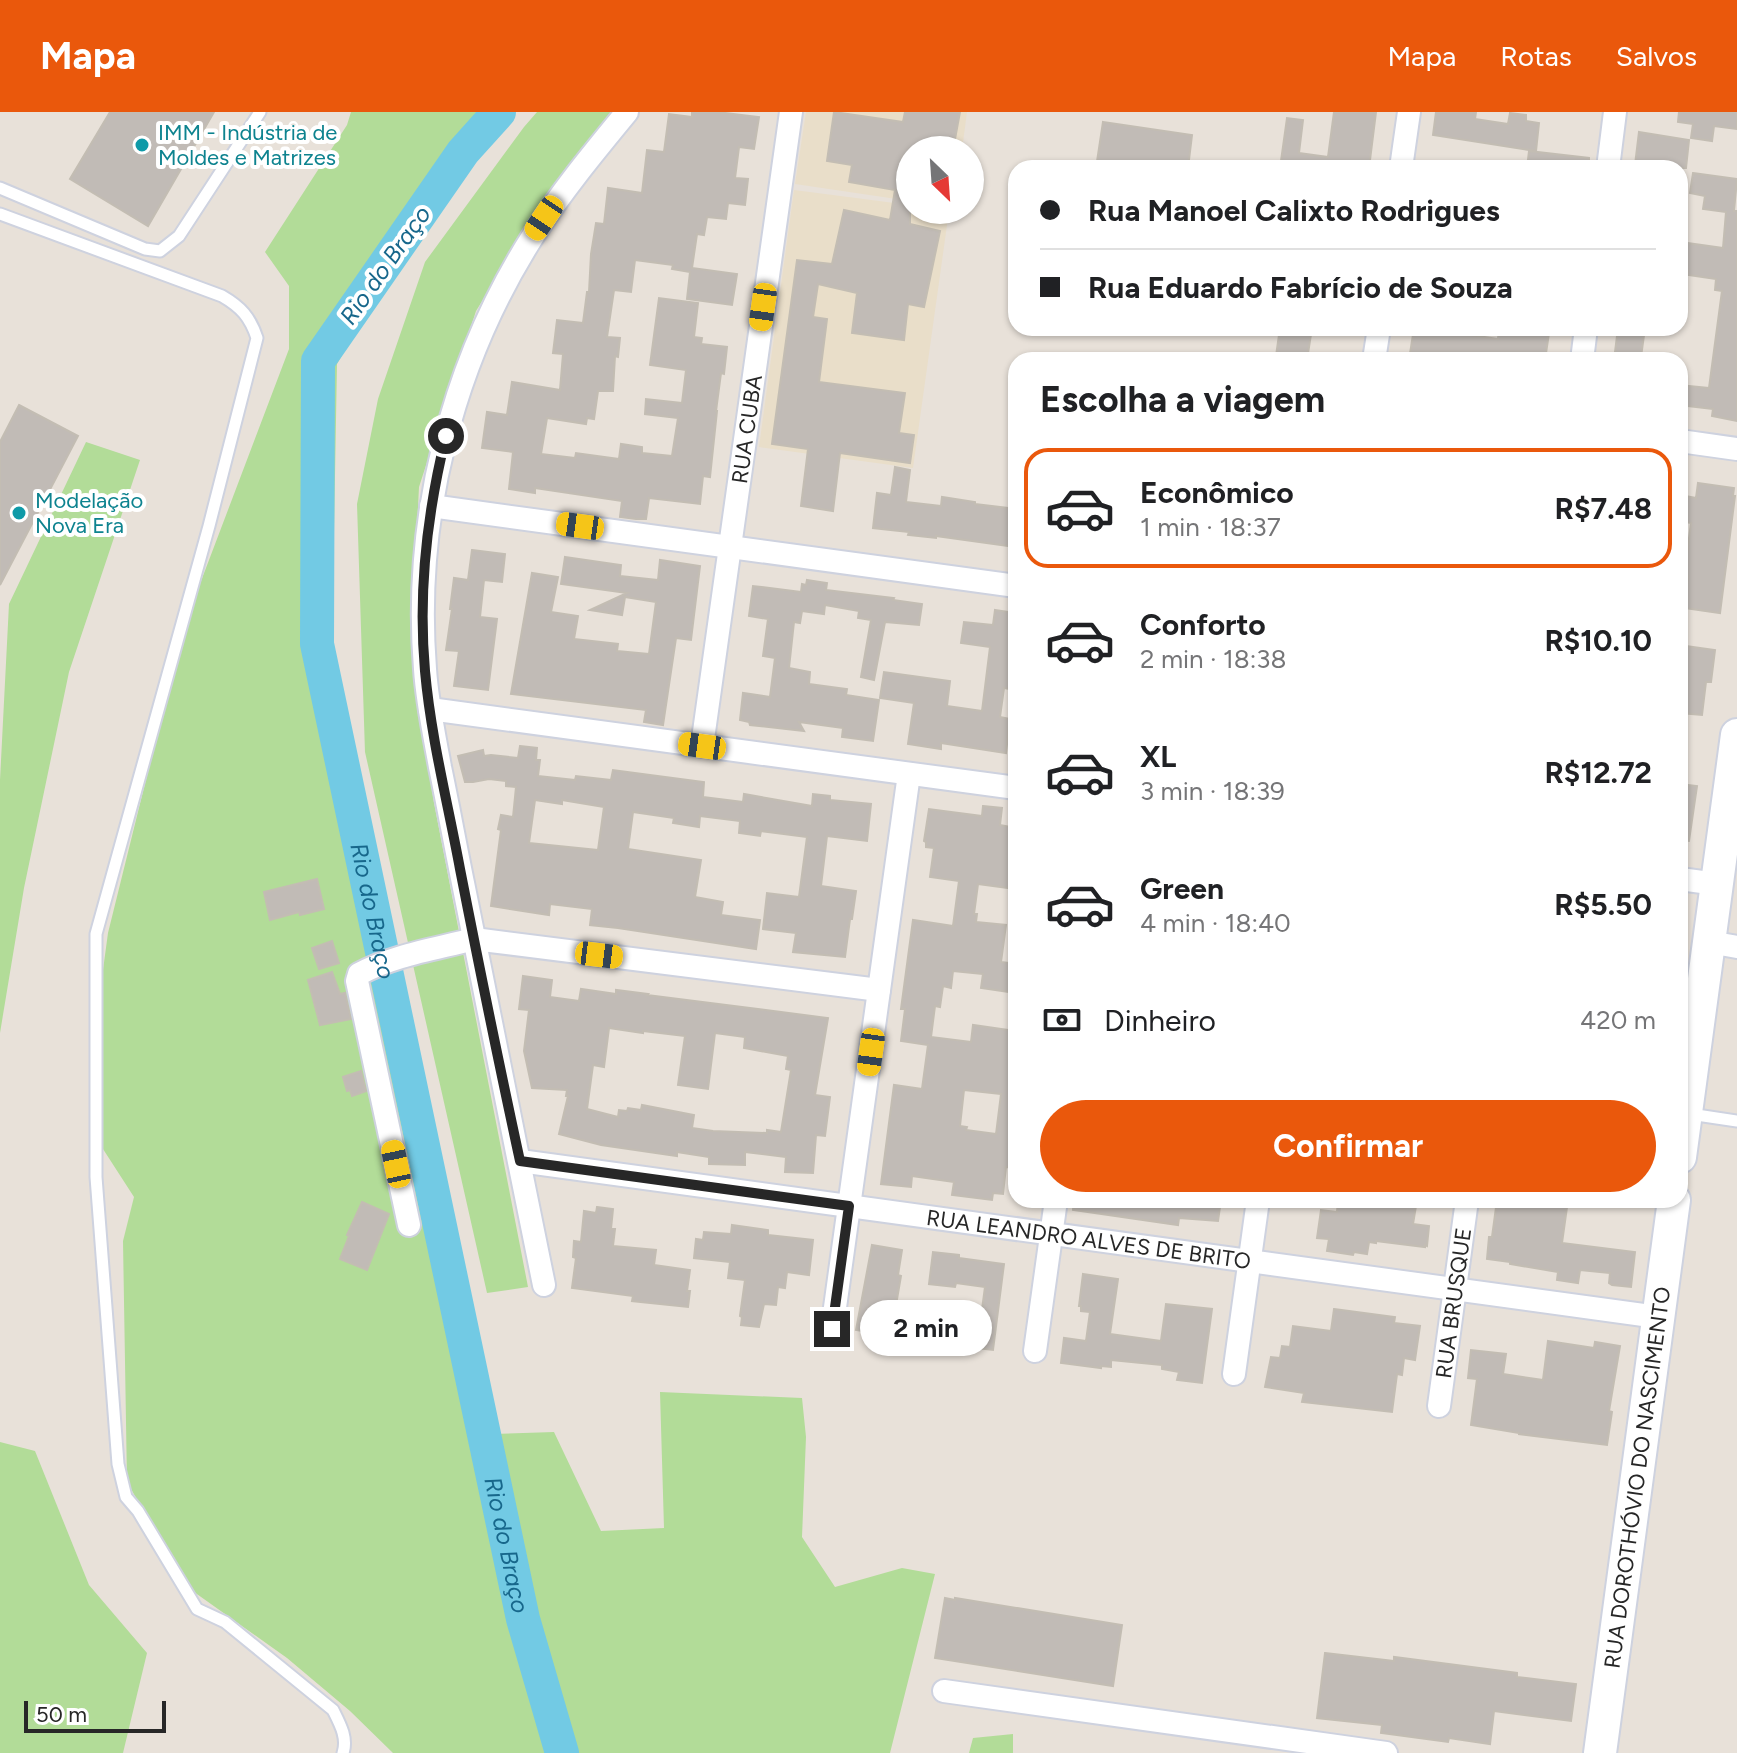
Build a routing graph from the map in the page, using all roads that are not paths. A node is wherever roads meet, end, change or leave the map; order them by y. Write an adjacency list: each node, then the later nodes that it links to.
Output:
1 (260, 112): 8 (lane)
2 (627, 112): 12 (street)
3 (791, 112): 13 (street, RUA CUBA)
4 (1409, 112): 6 (street)
5 (1615, 112): 7 (street)
6 (1402, 160)
7 (1609, 160)
8 (0, 188)
9 (0, 214): 45 (lane)
10 (1688, 442): 11 (street)
11 (1737, 449)
12 (431, 506): 13 (street); 15 (street)
13 (729, 547): 14 (street); 17 (street, RUA CUBA)
14 (1008, 585)
15 (430, 709): 17 (street); 22 (street)
16 (1737, 735): 21 (street)
17 (702, 746): 18 (street)
18 (909, 774): 19 (street); 24 (street)
19 (1008, 787)
20 (1688, 880): 21 (street)
21 (1717, 884): 23 (street)
22 (474, 939): 24 (street); 28 (street); 34 (street)
23 (1723, 945): 25 (street)
24 (879, 990): 29 (street)
25 (1688, 1105)
26 (1688, 1114): 27 (lane)
27 (1737, 1121)
28 (520, 1161): 29 (street, RUA LEANDRO ALVES DE BRITO); 37 (street)
29 (849, 1206): 35 (street, RUA LEANDRO ALVES DE BRITO); 40 (street)
30 (1055, 1208): 35 (street)
31 (1257, 1208): 36 (street)
32 (1466, 1208): 38 (street, RUA BRUSQUE)
33 (1673, 1208): 39 (street, RUA DOROTHÓVIO DO NASCIMENTO)
34 (409, 1225)
35 (1051, 1234): 36 (street, RUA LEANDRO ALVES DE BRITO); 41 (street)
36 (1250, 1261): 38 (street, RUA LEANDRO ALVES DE BRITO); 42 (street)
37 (544, 1285)
38 (1455, 1289): 39 (street, RUA LEANDRO ALVES DE BRITO); 43 (street, RUA BRUSQUE)
39 (1658, 1317): 47 (street, RUA DOROTHÓVIO DO NASCIMENTO)
40 (832, 1329)
41 (1035, 1351)
42 (1234, 1374)
43 (1439, 1406)
44 (944, 1691): 46 (street)
45 (343, 1753)
46 (1386, 1753)
47 (1600, 1753)

